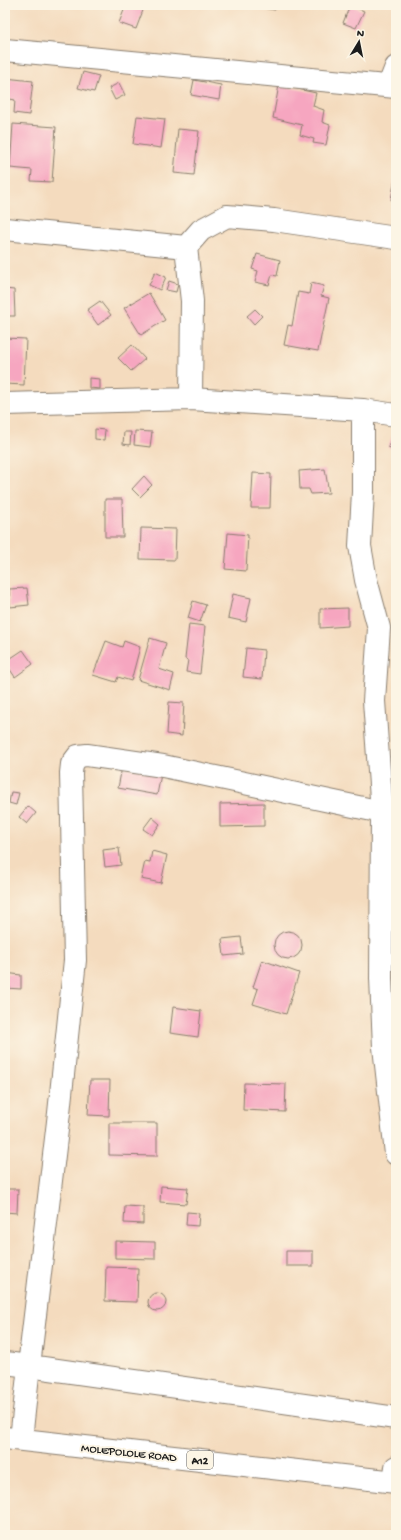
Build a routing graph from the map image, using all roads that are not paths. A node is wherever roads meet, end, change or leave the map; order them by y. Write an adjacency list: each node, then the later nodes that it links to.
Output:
1 (5, 50): 2 (street)
2 (394, 80)
3 (5, 229): 5 (street)
4 (396, 238): 5 (street)
5 (186, 247): 6 (street)
6 (191, 399): 7 (street); 8 (street)
7 (5, 404)
8 (363, 410): 9 (street); 10 (street)
9 (396, 415)
10 (389, 814): 11 (street); 13 (street)
11 (396, 1154)
12 (5, 1363): 13 (street)
13 (29, 1366): 14 (street); 15 (street)
14 (396, 1418)
15 (13, 1439): 16 (street, MOLEPOLOLE ROAD / A12)
16 (395, 1477)

